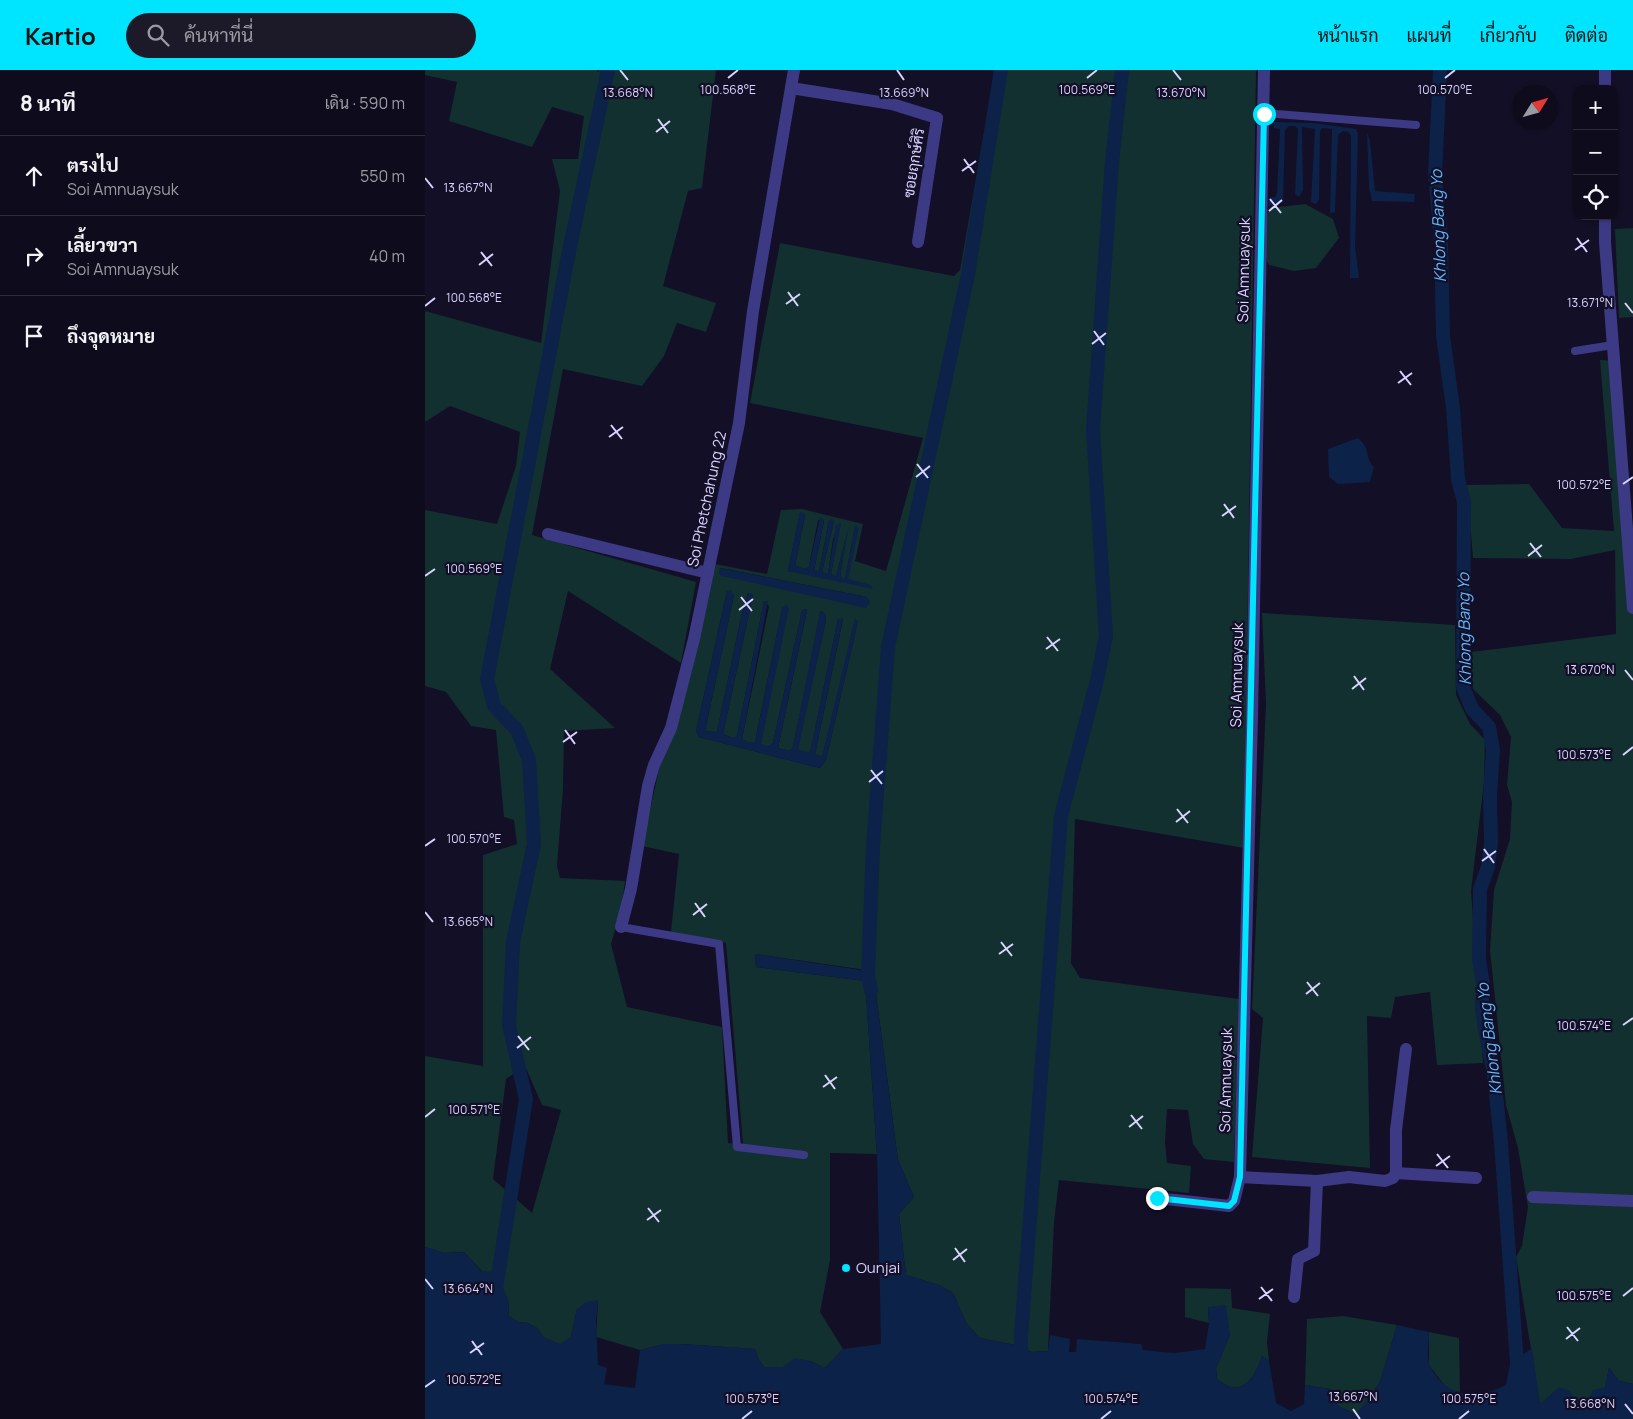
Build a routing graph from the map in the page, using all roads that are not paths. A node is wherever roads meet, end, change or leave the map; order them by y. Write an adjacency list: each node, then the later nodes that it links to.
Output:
1 (794, 70): 5 (street, Soi Phetchahung 22)
2 (1264, 70): 6 (street, Soi Amnuaysuk)
3 (1605, 70): 4 (street)
4 (1605, 85)
5 (791, 88): 9 (street, ซอยฤกษ์ศิริ); 13 (street, Soi Phetchahung 22)
6 (1264, 114): 7 (lane); 19 (street, Soi Amnuaysuk)
7 (1416, 125)
8 (1605, 220): 10 (street)
9 (918, 242)
10 (1613, 345): 11 (lane); 14 (street)
11 (1575, 351)
12 (548, 534): 13 (street)
13 (708, 572): 15 (street, Soi Phetchahung 22)
14 (1633, 608)
15 (621, 927): 17 (lane)
16 (1406, 1049): 18 (street)
17 (804, 1155)
18 (1396, 1173): 20 (street); 21 (street)
19 (1240, 1177): 21 (street); 23 (street, Soi Amnuaysuk)
20 (1476, 1178)
21 (1317, 1181): 25 (street)
22 (1533, 1196): 24 (street)
23 (1157, 1198)
24 (1633, 1202)
25 (1294, 1297)

